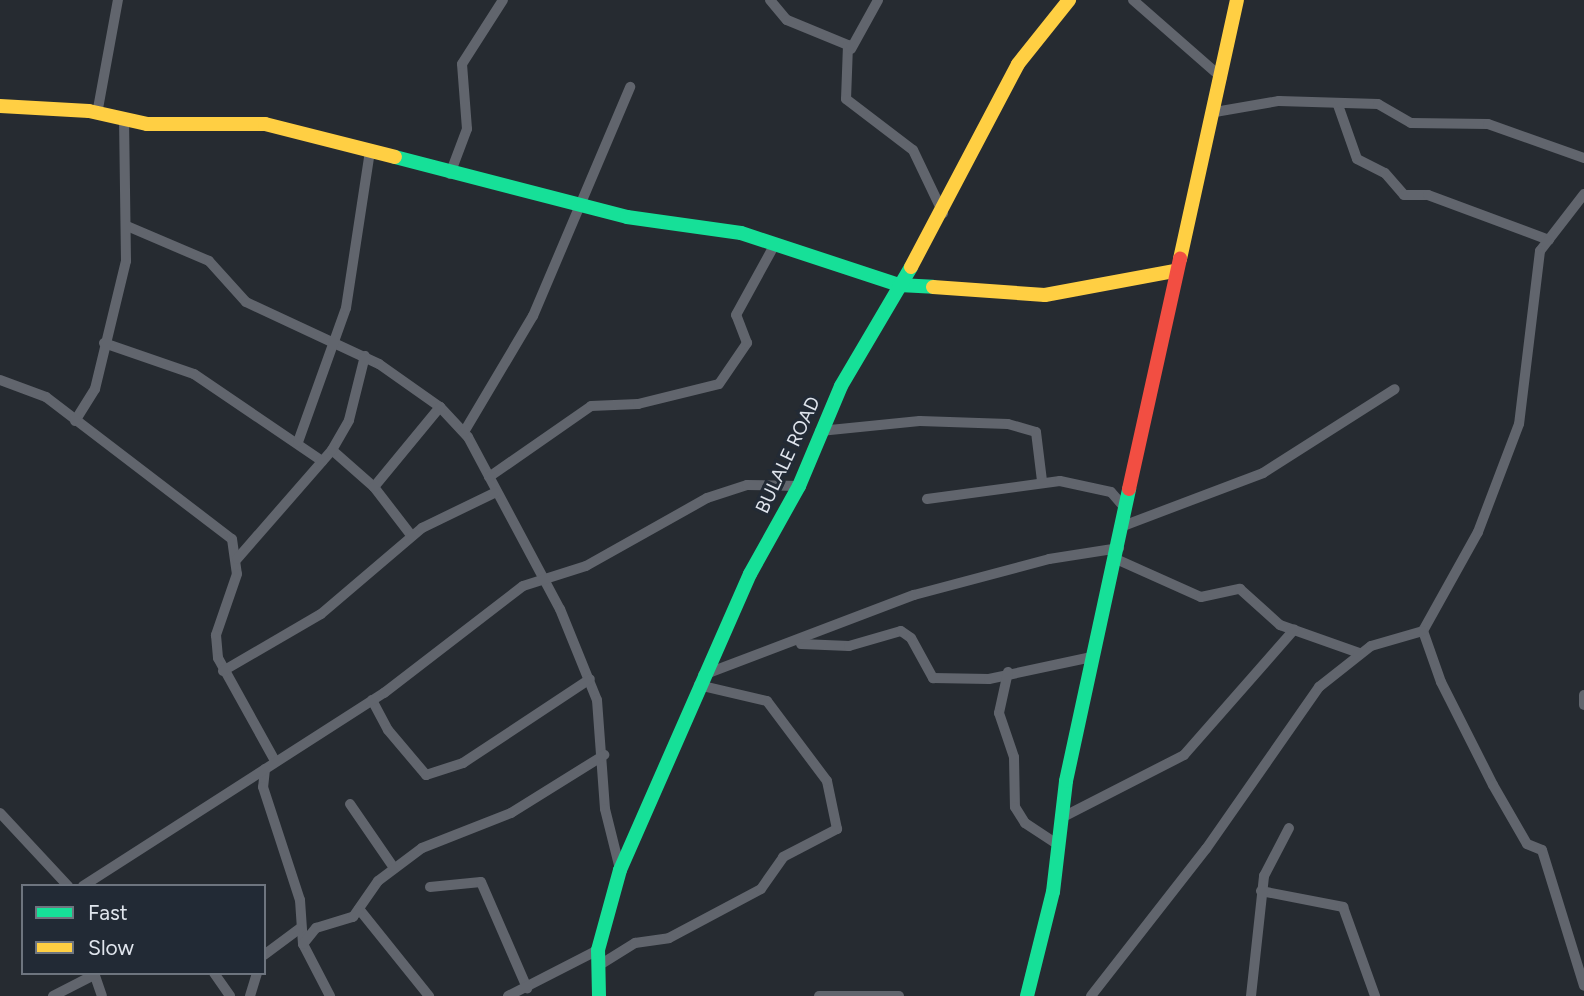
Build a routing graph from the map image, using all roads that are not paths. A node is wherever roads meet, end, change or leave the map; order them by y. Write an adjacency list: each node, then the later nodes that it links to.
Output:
1 (118, 0): 14 (street)
2 (503, 0): 18 (street)
3 (770, 0): 8 (street)
4 (878, 0): 8 (street)
5 (1069, 0): 21 (street, BULALE ROAD)
6 (1133, 0): 9 (street)
7 (1237, 0): 9 (street)
8 (851, 49): 21 (street)
9 (1222, 78): 13 (street)
10 (631, 87): 20 (street)
11 (1338, 105): 13 (street); 17 (street); 23 (street)
12 (0, 106): 14 (street)
13 (1215, 113): 25 (street)
14 (97, 114): 15 (street)
15 (124, 121): 16 (street); 22 (street)
16 (370, 151): 18 (street); 28 (street)
17 (1584, 158)
18 (449, 175): 20 (street)
19 (1584, 194): 23 (street)
20 (580, 205): 24 (street); 35 (street)
21 (943, 213): 26 (street, BULALE ROAD)
22 (127, 226): 27 (street); 28 (street)
23 (1549, 240): 52 (street)
24 (775, 243): 26 (street); 39 (street)
25 (1175, 271): 26 (street); 45 (street)
26 (899, 285): 34 (street, BULALE ROAD)
27 (104, 343): 33 (street); 36 (street)
28 (336, 346): 29 (street); 36 (street)
29 (365, 356): 32 (street); 37 (street)
30 (0, 380): 33 (street)
31 (1395, 388): 46 (street)
32 (440, 407): 35 (street); 42 (street)
33 (75, 421): 49 (street)
34 (820, 431): 40 (street); 41 (street, BULALE ROAD)
35 (464, 432): 39 (street)
36 (298, 442): 38 (street)
37 (332, 450): 38 (street); 42 (street)
38 (322, 461): 49 (street)
39 (489, 477): 43 (street)
40 (1042, 481): 44 (street); 45 (street)
41 (799, 485): 50 (street); 59 (street, BULALE ROAD)
42 (374, 487): 47 (street)
43 (496, 492): 47 (street); 50 (street)
44 (927, 499)
45 (1126, 509): 46 (street)
46 (1123, 526): 48 (street)
47 (411, 535): 56 (street)
48 (1118, 553): 51 (street); 53 (street); 55 (street)
49 (237, 559): 56 (street)
50 (545, 582): 58 (street); 61 (street)
51 (1294, 630): 54 (street); 68 (street)
52 (1423, 632): 54 (street); 87 (street)
53 (799, 643): 57 (street); 59 (street)
54 (1359, 653): 100 (street)
55 (1092, 657): 57 (street); 68 (street)
56 (223, 671): 64 (street)
57 (1008, 672): 70 (street)
58 (590, 679): 61 (street); 63 (street)
59 (701, 680): 72 (street, BULALE ROAD); 82 (street)
60 (1584, 695): 62 (street)
61 (372, 700): 64 (street)
62 (1584, 705)
63 (604, 755): 71 (street); 72 (street)
64 (274, 759): 65 (street)
65 (265, 769): 74 (street); 78 (street)
66 (350, 804): 71 (street)
67 (0, 813): 73 (street)
68 (1061, 818): 70 (street)
69 (1289, 828): 76 (street)
70 (1060, 846): 99 (street)
71 (394, 867): 77 (street)
72 (620, 870): 80 (street, BULALE ROAD)
73 (66, 884)
74 (86, 884)
75 (429, 887): 88 (street)
76 (1261, 891): 101 (street); 102 (street)
77 (359, 909): 79 (street); 94 (street)
78 (299, 929): 79 (street); 81 (street)
79 (303, 944): 93 (street)
80 (598, 950): 82 (street, BULALE ROAD); 88 (street)
81 (266, 954)
82 (598, 966): 96 (street, BULALE ROAD)
83 (92, 975): 89 (street)
84 (94, 975): 90 (street)
85 (215, 975): 91 (street)
86 (256, 975): 92 (street)
87 (1584, 986)
88 (527, 988): 95 (street)
89 (53, 996)
90 (102, 996)
91 (230, 996)
92 (250, 996)
93 (330, 996)
94 (429, 996)
95 (508, 996)
96 (599, 996)
97 (819, 996): 98 (street)
98 (899, 996)
99 (1024, 996)
100 (1091, 996)
101 (1251, 996)
102 (1375, 996)

